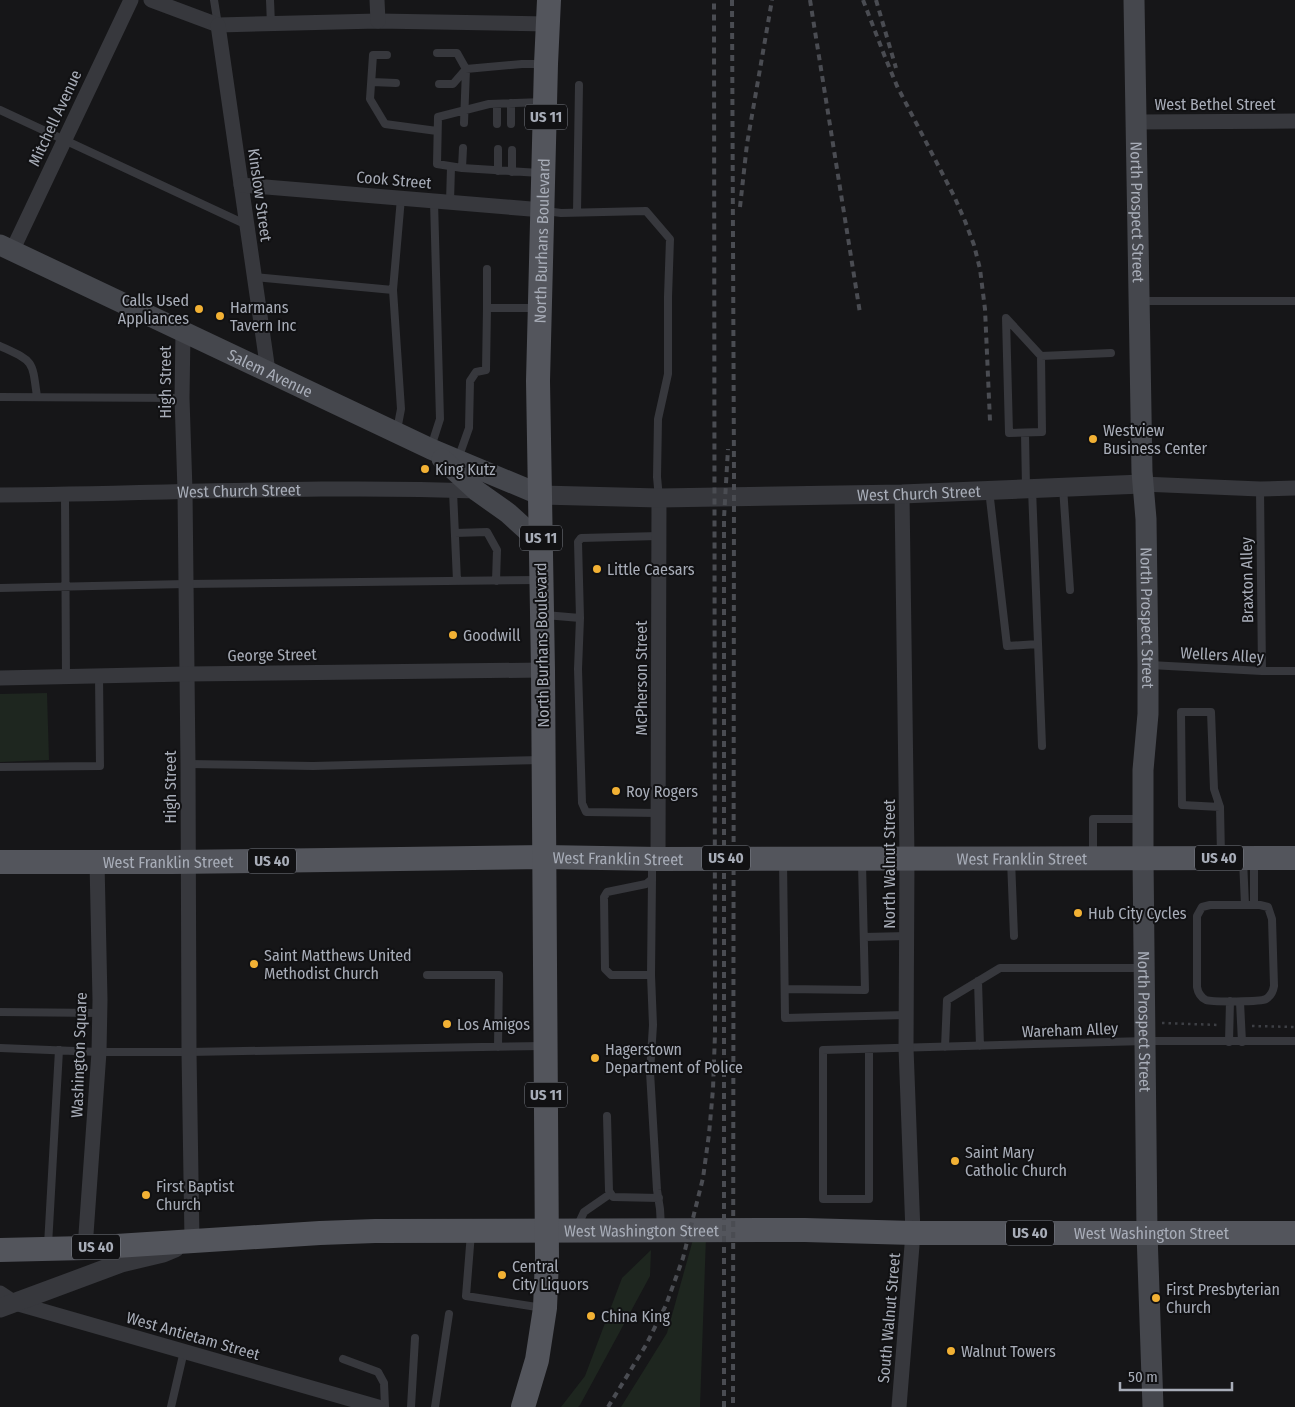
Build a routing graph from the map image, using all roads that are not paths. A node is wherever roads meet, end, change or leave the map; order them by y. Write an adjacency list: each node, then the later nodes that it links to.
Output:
1 (131, 0): 31 (street, Mitchell Avenue)
2 (151, 0): 11 (street)
3 (214, 0): 11 (lane)
4 (270, 0): 9 (lane)
5 (377, 0): 8 (street)
6 (549, 0): 10 (main road, North Burhans Boulevard / US 11)
7 (1134, 0): 26 (main road, North Prospect Street)
8 (378, 21): 9 (street); 10 (street)
9 (271, 24): 11 (street)
10 (548, 24): 14 (main road, North Burhans Boulevard / US 11)
11 (218, 25): 40 (street, Kinslow Street)
12 (437, 53): 15 (lane)
13 (387, 55): 16 (lane)
14 (546, 64): 15 (lane); 20 (main road, North Burhans Boulevard / US 11)
15 (466, 69): 18 (lane); 24 (lane)
16 (372, 82): 17 (lane); 30 (lane)
17 (396, 83)
18 (439, 84)
19 (579, 84): 44 (lane)
20 (546, 102): 22 (lane); 39 (main road, North Burhans Boulevard / US 11)
21 (497, 104): 22 (lane); 24 (lane); 28 (lane)
22 (511, 104): 29 (lane)
23 (0, 110): 31 (lane)
24 (465, 110): 27 (lane); 30 (lane)
25 (1295, 121): 26 (street, West Bethel Street)
26 (1136, 122): 50 (main road, North Prospect Street)
27 (464, 123)
28 (497, 124)
29 (511, 124)
30 (437, 131): 35 (lane)
31 (64, 140): 45 (lane); 46 (street, Mitchell Avenue)
32 (463, 148): 36 (lane)
33 (498, 149): 37 (lane)
34 (512, 150): 38 (lane)
35 (451, 167): 36 (lane); 42 (lane)
36 (462, 168): 37 (lane)
37 (498, 170): 38 (lane)
38 (512, 172): 39 (lane)
39 (544, 174): 43 (main road, North Burhans Boulevard / US 11)
40 (241, 185): 41 (street, Cook Street); 45 (street, Kinslow Street)
41 (401, 198): 42 (street, Cook Street); 49 (lane)
42 (442, 201): 43 (street, Cook Street); 64 (lane)
43 (543, 210): 44 (lane); 53 (main road, North Burhans Boulevard / US 11)
44 (577, 212): 79 (lane)
45 (247, 225): 48 (street, Kinslow Street)
46 (6, 248): 54 (main road, Salem Avenue)
47 (487, 269): 52 (lane)
48 (254, 277): 49 (lane); 58 (street, Kinslow Street)
49 (393, 290): 63 (lane)
50 (1138, 301): 51 (lane); 66 (main road, North Prospect Street)
51 (1295, 301)
52 (487, 308): 53 (lane); 65 (lane)
53 (540, 308): 78 (main road, North Burhans Boulevard / US 11)
54 (183, 332): 58 (main road, Salem Avenue); 61 (street, High Street)
55 (0, 346): 60 (lane)
56 (1110, 353): 57 (lane)
57 (1041, 356): 62 (lane); 62 (lane)
58 (268, 371): 63 (main road, Salem Avenue)
59 (0, 397): 60 (lane)
60 (37, 397): 61 (lane)
61 (182, 398): 73 (street, High Street)
62 (1025, 432): 69 (lane)
63 (397, 433): 64 (main road, Salem Avenue)
64 (431, 449): 65 (main road, Salem Avenue); 74 (main road)
65 (457, 460): 78 (main road, Salem Avenue)
66 (1142, 484): 67 (street, West Church Street); 70 (street, West Church Street); 93 (main road, North Prospect Street)
67 (1063, 487): 69 (street, West Church Street); 89 (lane)
68 (1295, 488): 70 (street, West Church Street)
69 (1029, 489): 72 (street, West Church Street); 92 (lane)
70 (1260, 489): 95 (lane, Braxton Alley)
71 (453, 490): 73 (street, West Church Street); 74 (street, West Church Street); 80 (lane)
72 (989, 490): 76 (street, West Church Street); 92 (lane)
73 (185, 491): 75 (street, West Church Street); 86 (street, High Street)
74 (477, 492): 82 (main road)
75 (65, 494): 77 (street, West Church Street); 88 (lane)
76 (902, 494): 79 (street, West Church Street); 111 (street, North Walnut Street)
77 (0, 495)
78 (541, 496): 79 (street, West Church Street); 82 (main road, North Burhans Boulevard / US 11)
79 (659, 498): 81 (street, McPherson Street)
80 (455, 534): 84 (lane); 85 (lane)
81 (659, 536): 91 (lane); 106 (street, McPherson Street)
82 (541, 543): 83 (main road, North Burhans Boulevard / US 11)
83 (542, 580): 84 (lane); 90 (main road, North Burhans Boulevard / US 11)
84 (496, 581): 85 (lane)
85 (457, 582): 86 (lane)
86 (186, 584): 88 (lane); 97 (street, High Street)
87 (0, 588): 88 (lane)
88 (66, 588): 99 (lane)
89 (1070, 590)
90 (542, 615): 91 (lane); 94 (main road, North Burhans Boulevard / US 11)
91 (580, 618): 106 (lane)
92 (1038, 644): 101 (lane)
93 (1148, 664): 95 (lane, Wellers Alley); 107 (main road, North Prospect Street)
94 (543, 670): 97 (street, George Street); 102 (main road, North Burhans Boulevard / US 11)
95 (1262, 671): 96 (lane, Wellers Alley)
96 (1295, 671)
97 (186, 674): 98 (street, George Street); 103 (street, High Street)
98 (99, 676): 99 (street, George Street); 104 (lane)
99 (66, 677): 100 (street, George Street)
100 (0, 678)
101 (1042, 746)
102 (544, 760): 103 (lane); 108 (main road, North Burhans Boulevard / US 11)
103 (188, 764): 119 (street, High Street)
104 (0, 767)
105 (1220, 807): 105 (lane); 115 (lane)
106 (658, 813): 120 (street, McPherson Street)
107 (1143, 819): 113 (lane); 114 (main road, North Prospect Street)
108 (545, 857): 119 (main road, West Franklin Street / US 40); 120 (main road, West Franklin Street / US 40); 140 (main road, North Burhans Boulevard / US 11)
109 (783, 858): 110 (main road, West Franklin Street / US 40); 120 (main road, West Franklin Street / US 40); 130 (lane)
110 (862, 858): 111 (main road, West Franklin Street / US 40); 125 (lane)
111 (907, 858): 112 (main road, West Franklin Street / US 40); 123 (street, North Walnut Street)
112 (1010, 858): 113 (main road, West Franklin Street / US 40); 124 (lane)
113 (1093, 858): 114 (main road, West Franklin Street / US 40)
114 (1143, 858): 115 (main road, West Franklin Street / US 40); 126 (main road, North Prospect Street)
115 (1239, 858): 116 (main road, West Franklin Street / US 40); 121 (lane); 122 (lane)
116 (1295, 858)
117 (0, 862): 118 (main road, West Franklin Street / US 40)
118 (97, 862): 119 (main road, West Franklin Street / US 40); 134 (street, Washington Square)
119 (188, 862): 149 (street, High Street)
120 (654, 865): 128 (lane); 128 (lane)
121 (1245, 905): 122 (lane); 131 (lane)
122 (1254, 905): 132 (lane)
123 (907, 936): 125 (lane); 135 (street, North Walnut Street)
124 (1014, 936)
125 (864, 937): 130 (lane)
126 (1144, 968): 129 (lane); 137 (main road, North Prospect Street)
127 (427, 975): 142 (lane)
128 (651, 975): 152 (lane)
129 (978, 981): 141 (lane); 143 (lane)
130 (785, 989): 135 (lane)
131 (1230, 1001): 132 (lane); 138 (lane)
132 (1240, 1002): 139 (lane)
133 (0, 1012): 134 (lane)
134 (100, 1013): 148 (street, Washington Square)
135 (906, 1015): 145 (street, North Walnut Street)
136 (1295, 1041): 139 (lane, Wareham Alley)
137 (1145, 1042): 138 (lane, Wareham Alley); 141 (lane, Wareham Alley); 158 (main road, North Prospect Street)
138 (1229, 1042): 139 (lane, Wareham Alley)
139 (1242, 1042)
140 (545, 1046): 142 (lane); 154 (main road, North Burhans Boulevard / US 11)
141 (980, 1046): 143 (lane, Wareham Alley)
142 (498, 1047): 149 (lane)
143 (945, 1047): 145 (lane, Wareham Alley)
144 (0, 1048): 146 (lane)
145 (906, 1048): 147 (lane, Wareham Alley); 157 (street, North Walnut Street)
146 (59, 1050): 148 (lane); 162 (lane)
147 (870, 1050): 147 (lane, Wareham Alley)
148 (99, 1052): 149 (lane); 161 (street, Washington Square)
149 (189, 1052): 160 (street, High Street)
150 (607, 1116): 151 (lane)
151 (610, 1194): 152 (lane); 155 (lane)
152 (659, 1198): 156 (lane)
153 (471, 1231): 154 (main road, West Washington Street / US 40); 160 (main road, West Washington Street / US 40); 165 (lane)
154 (547, 1231): 155 (main road, West Washington Street / US 40); 165 (main road, US 11)
155 (576, 1231): 156 (main road, West Washington Street / US 40)
156 (661, 1231): 157 (main road, West Washington Street / US 40)
157 (913, 1233): 158 (main road, West Washington Street / US 40); 176 (street, South Walnut Street)
158 (1146, 1233): 159 (main road, West Washington Street / US 40); 177 (main road, North Prospect Street)
159 (1295, 1233)
160 (192, 1241): 161 (main road, US 40); 164 (street, West Washington Street)
161 (85, 1248): 162 (main road, US 40)
162 (48, 1249): 163 (main road, US 40)
163 (0, 1250)
164 (5, 1301): 168 (street, West Antietam Street)
165 (545, 1308): 175 (main road, US 11)
166 (449, 1314): 174 (lane)
167 (415, 1338): 173 (lane)
168 (184, 1351): 170 (lane); 171 (street, West Antietam Street)
169 (342, 1359): 172 (lane)
170 (171, 1407)
171 (378, 1407)
172 (385, 1407)
173 (411, 1407)
174 (435, 1407)
175 (523, 1407)
176 (899, 1407)
177 (1153, 1407)

